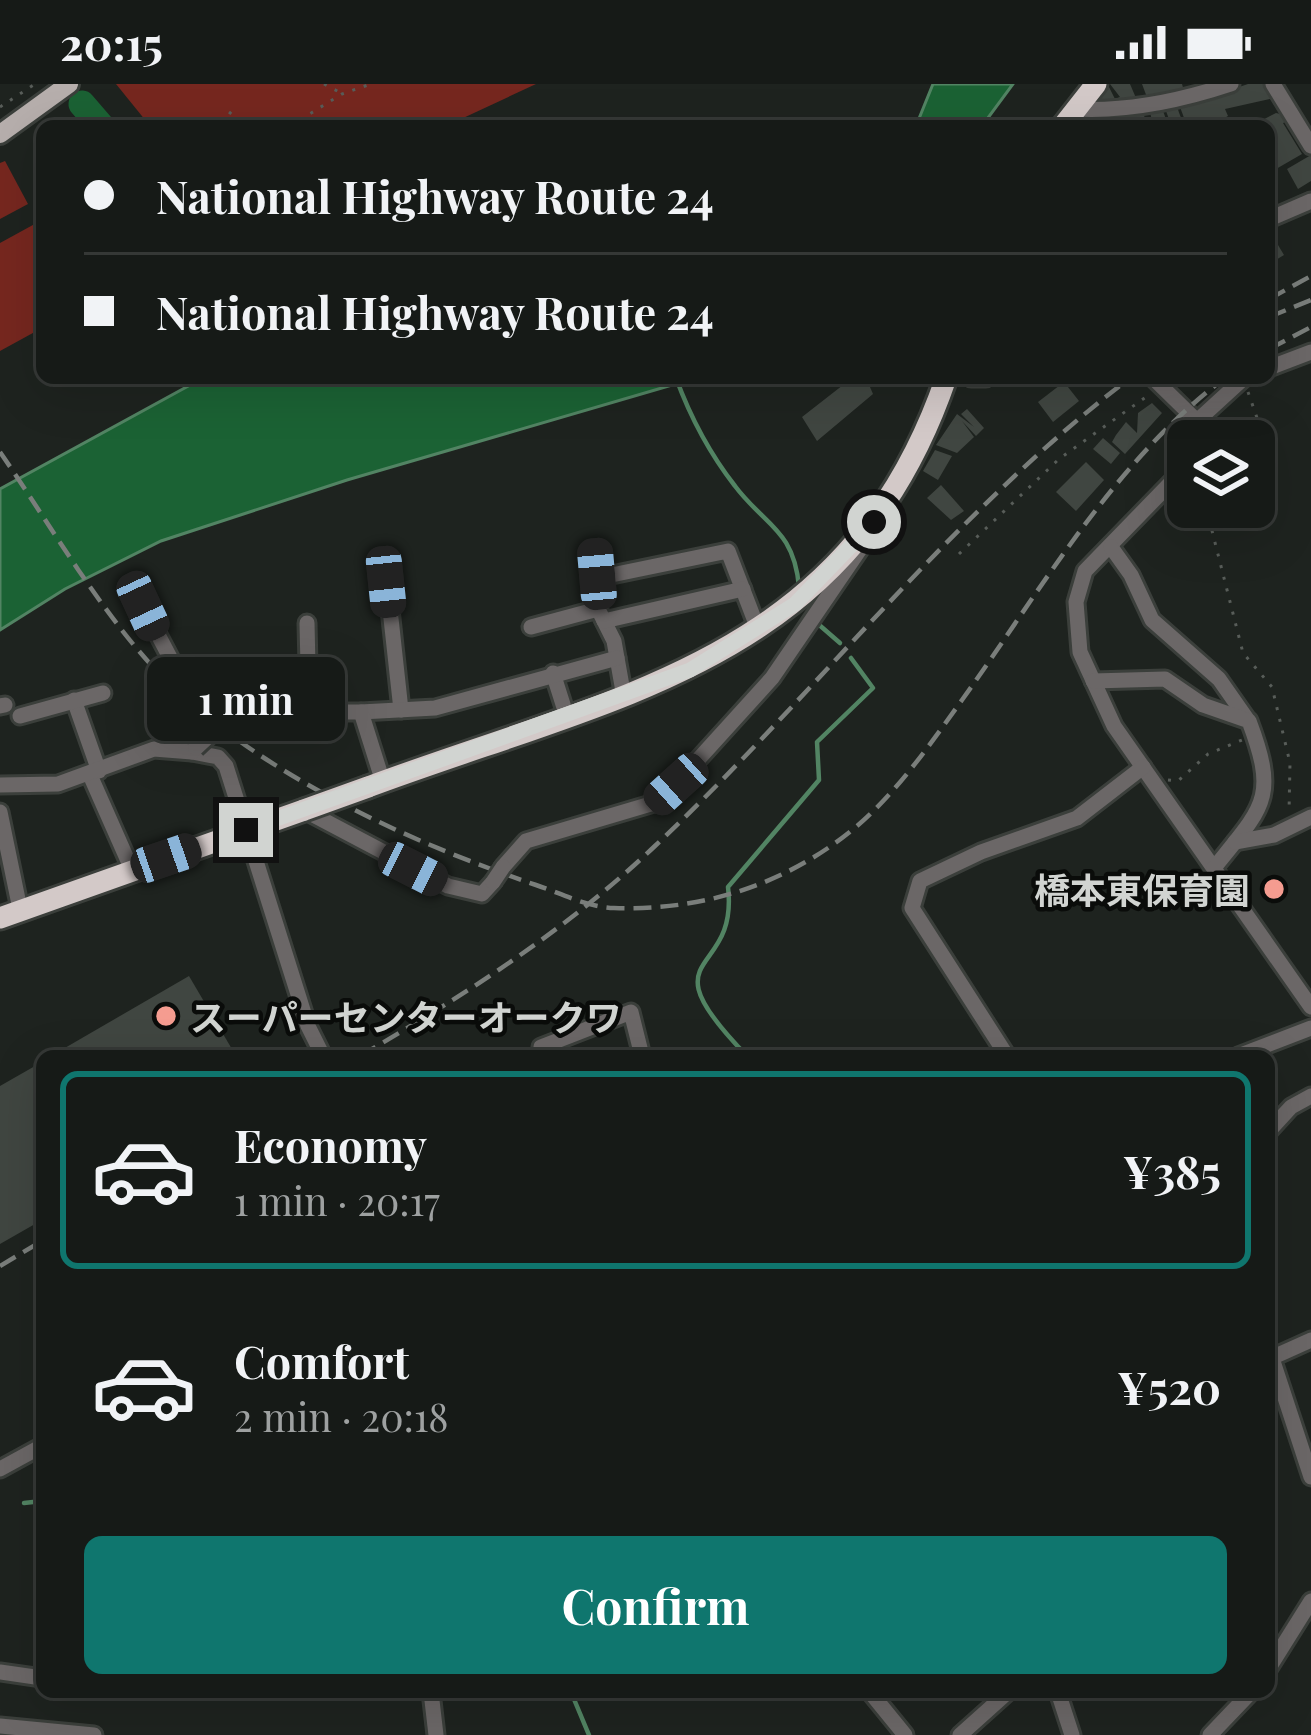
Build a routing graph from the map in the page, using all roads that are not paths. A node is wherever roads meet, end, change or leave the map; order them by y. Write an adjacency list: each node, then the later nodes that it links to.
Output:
1 (69, 84): 8 (main road)
2 (1096, 84): 7 (highway)
3 (1136, 84): 6 (street)
4 (1231, 84): 6 (street)
5 (1274, 84): 9 (street)
6 (1143, 105): 7 (street)
7 (1069, 117)
8 (0, 134)
9 (1311, 146)
10 (1311, 201): 11 (street)
11 (1275, 216)
12 (1311, 352): 13 (street)
13 (1275, 366)
14 (944, 384): 20 (highway)
15 (1160, 384): 17 (street)
16 (1237, 384): 18 (street)
17 (1196, 420)
18 (1198, 420)
19 (1167, 488): 21 (street)
20 (874, 522): 30 (highway); 49 (street)
21 (1111, 548): 33 (street); 43 (street)
22 (595, 550): 23 (street)
23 (597, 578): 25 (street); 27 (street)
24 (386, 582): 39 (street)
25 (742, 589): 27 (street); 30 (street)
26 (143, 606): 42 (street)
27 (601, 615): 29 (street); 31 (street)
28 (307, 623): 38 (street)
29 (531, 627)
30 (758, 629): 35 (highway)
31 (617, 658): 32 (street); 35 (street)
32 (554, 673): 39 (street); 41 (street)
33 (1094, 681): 43 (street); 45 (street)
34 (103, 693): 36 (street)
35 (625, 697): 41 (highway)
36 (74, 700): 37 (street); 46 (street)
37 (8, 709)
38 (309, 710): 40 (street); 42 (street)
39 (400, 710): 40 (street)
40 (361, 712): 47 (street)
41 (567, 717): 47 (highway)
42 (227, 719): 44 (street, bridge)
43 (1252, 728): 53 (street)
44 (194, 750): 46 (street); 52 (street)
45 (1146, 772): 54 (street); 62 (street)
46 (94, 773): 48 (street); 55 (street)
47 (375, 784): 49 (highway, bridge)
48 (0, 785)
49 (304, 810): 52 (highway)
50 (0, 812): 56 (street)
51 (1311, 817): 53 (street)
52 (246, 830): 55 (highway); 59 (street)
53 (1234, 842): 54 (street)
54 (1214, 868): 57 (street)
55 (132, 870): 56 (highway)
56 (10, 914)
57 (1311, 1007)
58 (1311, 1028): 63 (street)
59 (320, 1050)
60 (541, 1050): 61 (street)
61 (641, 1050)
62 (1002, 1050)
63 (1254, 1050)
64 (1311, 1096): 65 (street)
65 (1275, 1124)
66 (1311, 1340): 67 (street)
67 (1275, 1353)
68 (1275, 1370): 71 (street)
69 (36, 1449): 70 (street)
70 (0, 1468)
71 (1311, 1477)
72 (1311, 1600): 73 (street)
73 (1275, 1658)
74 (0, 1672): 75 (street)
75 (36, 1677)
76 (432, 1698): 84 (street)
77 (875, 1698): 85 (street)
78 (1001, 1698): 86 (street)
79 (1060, 1698): 87 (street)
80 (1245, 1698): 88 (street)
81 (0, 1726): 82 (street)
82 (22, 1732): 83 (street)
83 (94, 1735)
84 (436, 1735)
85 (905, 1735)
86 (960, 1735)
87 (1072, 1735)
88 (1210, 1735)

